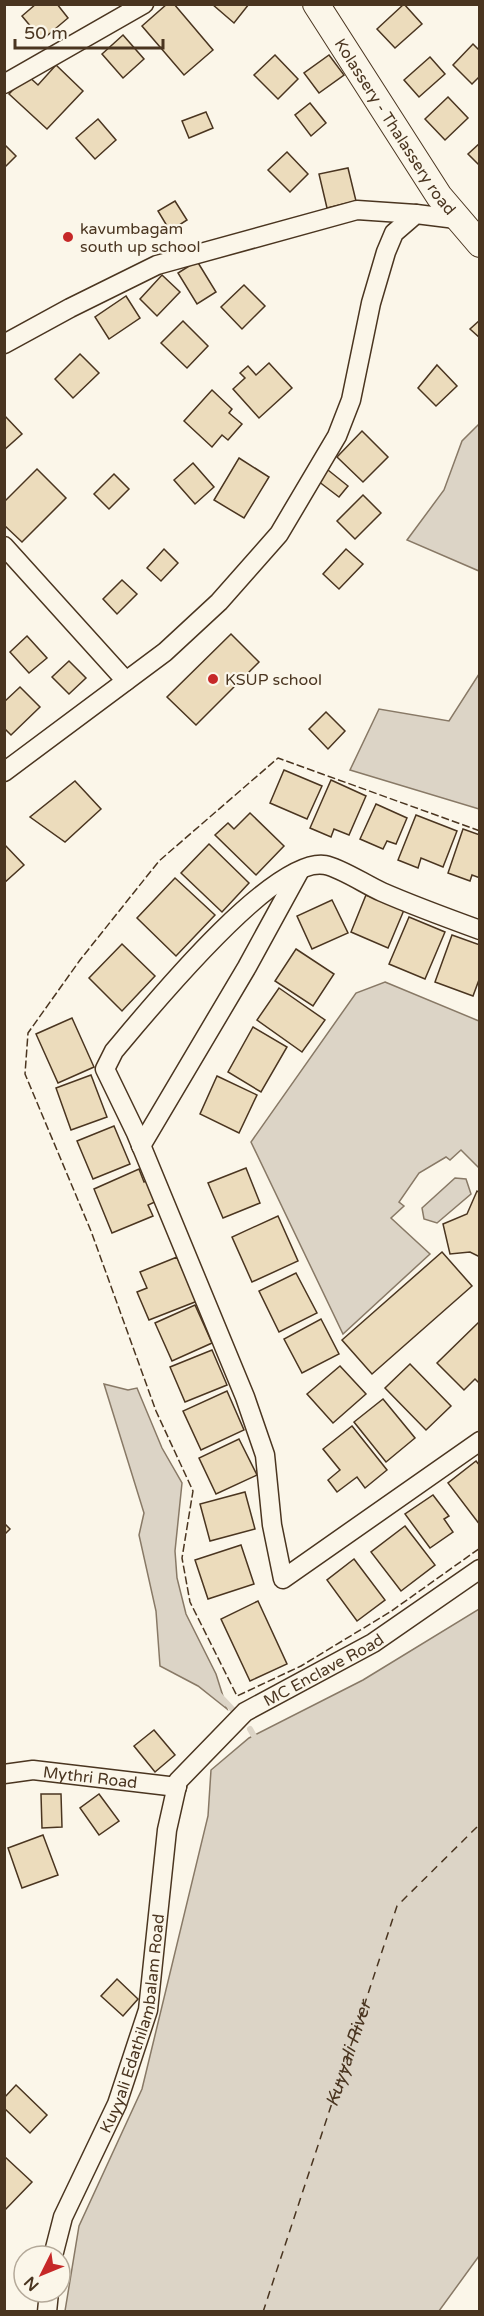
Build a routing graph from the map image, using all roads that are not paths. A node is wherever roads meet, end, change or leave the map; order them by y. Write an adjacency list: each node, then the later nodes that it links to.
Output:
1 (144, 4): 3 (street)
2 (316, 4): 5 (main road, Kolassery - Thalassery road)
3 (4, 84)
4 (416, 214): 5 (street); 7 (street); 9 (street)
5 (456, 219): 6 (main road, Kolassery - Thalassery road)
6 (480, 244)
7 (4, 344)
8 (4, 546): 9 (street)
9 (126, 681): 10 (street)
10 (4, 772)
11 (300, 869): 12 (street); 13 (street); 13 (street)
12 (480, 930)
13 (141, 1146): 14 (street)
14 (480, 1441)
15 (480, 1569): 17 (street, MC Enclave Road)
16 (4, 1774): 17 (street, Mythri Road)
17 (178, 1784): 18 (street, Kuyyali Edathilambalam Road)
18 (55, 2244)

